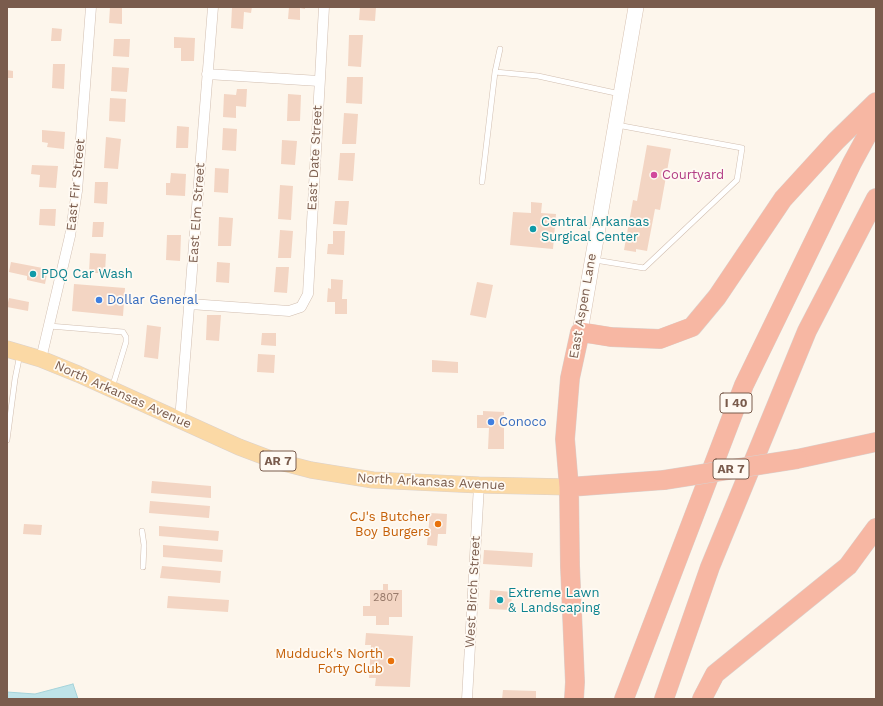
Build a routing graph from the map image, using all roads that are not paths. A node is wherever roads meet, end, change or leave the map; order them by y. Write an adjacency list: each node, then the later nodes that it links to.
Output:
1 (91, 7): 17 (street, East Fir Street)
2 (213, 7): 7 (street, East Elm Street)
3 (324, 7): 8 (street, East Date Street)
4 (636, 7): 9 (street, East Aspen Lane)
5 (500, 50): 6 (lane)
6 (496, 72): 9 (lane); 13 (lane)
7 (207, 74): 8 (street); 16 (street, East Elm Street)
8 (320, 81): 16 (street, East Date Street)
9 (621, 94): 12 (street, East Aspen Lane)
10 (876, 102): 18 (highway)
11 (876, 119): 32 (highway, I 40)
12 (615, 125): 15 (street, East Aspen Lane); 15 (lane)
13 (482, 182)
14 (876, 198): 33 (highway)
15 (592, 260): 18 (street, East Aspen Lane)
16 (190, 304): 22 (street, East Elm Street)
17 (49, 326): 20 (street, East Fir Street); 21 (lane)
18 (580, 332): 26 (highway, East Aspen Lane)
19 (14, 351): 20 (main road, North Arkansas Avenue / AR 7); 23 (lane)
20 (41, 359): 21 (main road, North Arkansas Avenue / AR 7)
21 (111, 389): 22 (main road, North Arkansas Avenue / AR 7)
22 (180, 420): 25 (main road, North Arkansas Avenue / AR 7)
23 (7, 440)
24 (876, 442): 26 (highway, North Arkansas Avenue / AR 7, bridge)
25 (479, 485): 26 (main road, North Arkansas Avenue / AR 7); 30 (street, West Birch Street)
26 (569, 487): 31 (highway, East Aspen Lane)
27 (876, 528): 34 (highway)
28 (142, 531): 29 (lane)
29 (143, 567)
30 (467, 699)
31 (574, 699)
32 (624, 699)
33 (664, 699)
34 (702, 699)

